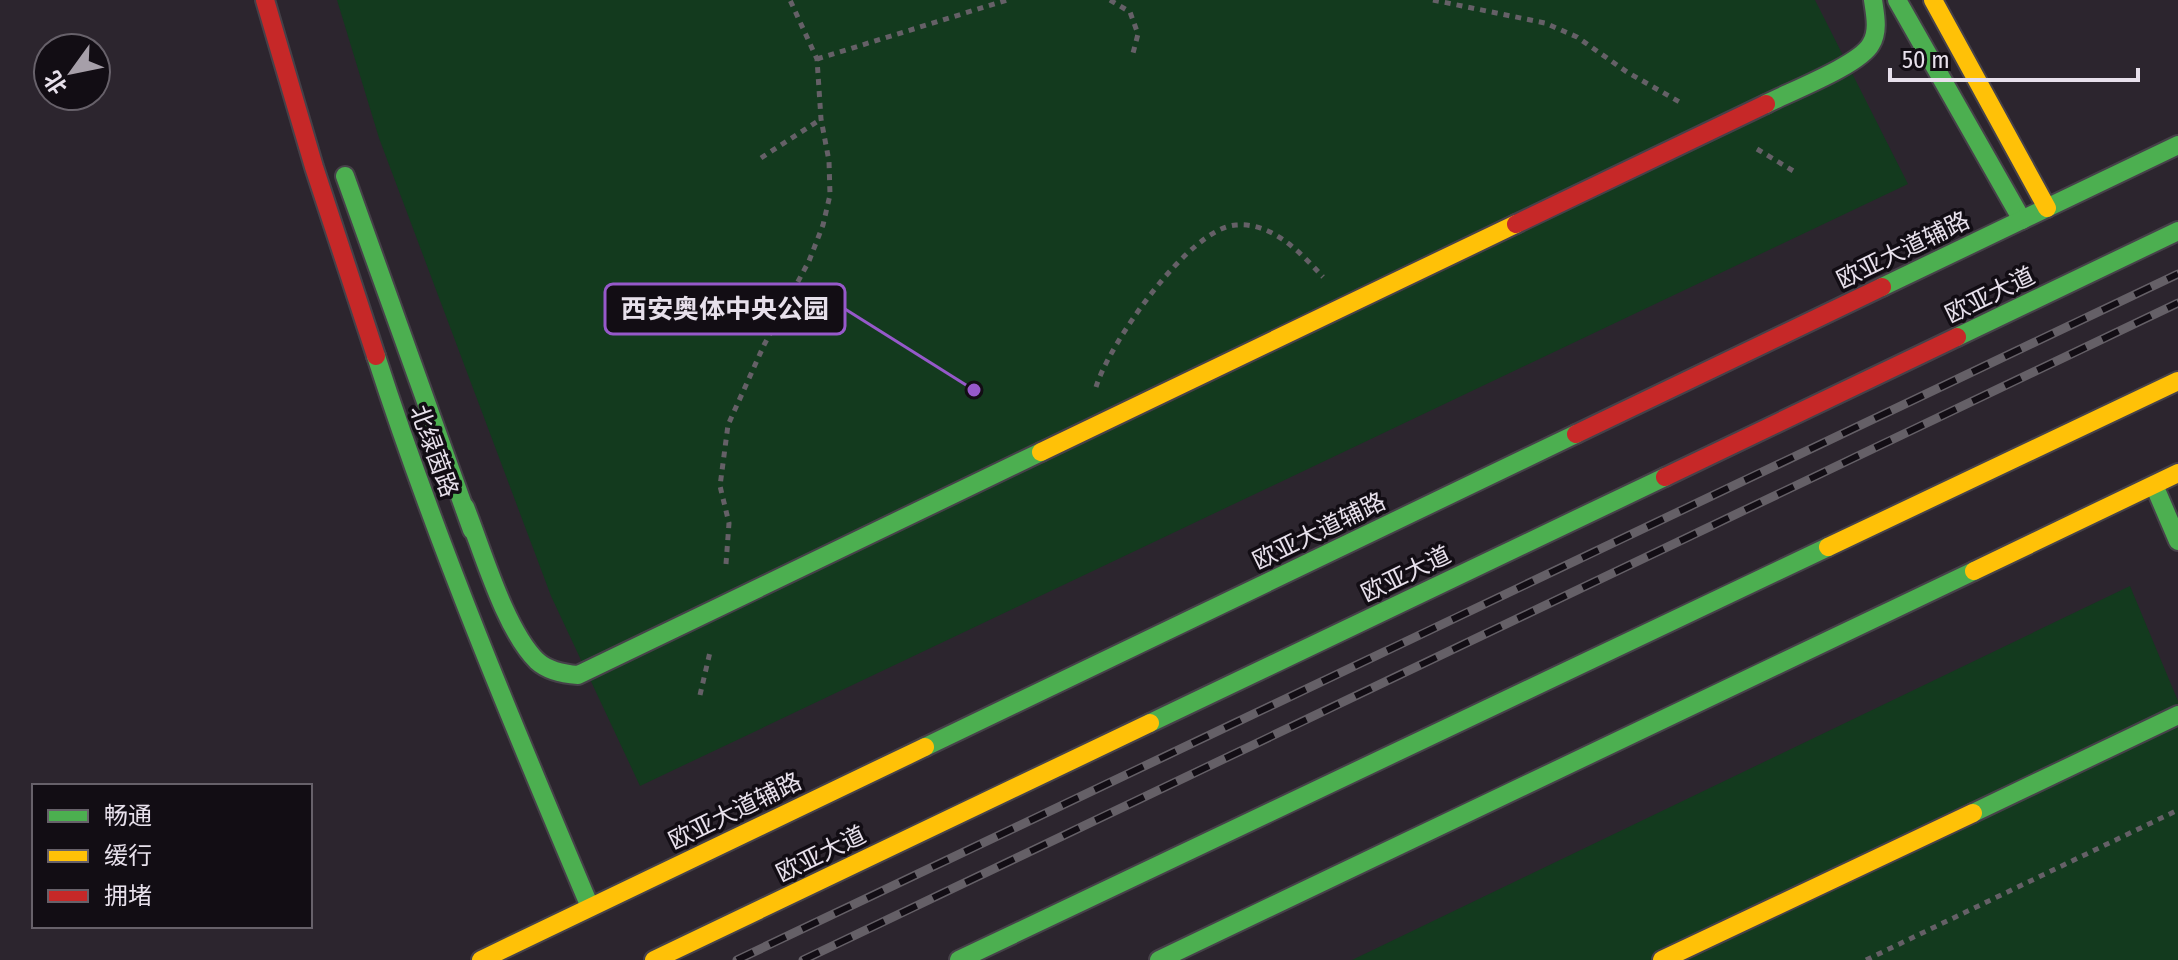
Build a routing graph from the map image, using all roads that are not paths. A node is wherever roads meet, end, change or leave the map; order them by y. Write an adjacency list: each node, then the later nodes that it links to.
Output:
1 (265, 0): 17 (street, 北绿茵路)
2 (1873, 0): 13 (street)
3 (1897, 0): 8 (street)
4 (1933, 0): 7 (street)
5 (2178, 145): 7 (street, 欧亚大道辅路)
6 (340, 163): 13 (street, 北绿茵路)
7 (2047, 208): 8 (street, 欧亚大道辅路)
8 (2022, 220): 17 (street, 欧亚大道辅路)
9 (2178, 231): 19 (street, 欧亚大道)
10 (2178, 381): 20 (street)
11 (2178, 475): 12 (street)
12 (2154, 485): 14 (street); 21 (street)
13 (465, 507): 15 (street, 北绿茵路)
14 (2178, 541)
15 (520, 672)
16 (2178, 715): 22 (street)
17 (590, 907): 18 (street, 欧亚大道辅路)
18 (481, 960)
19 (654, 960)
20 (959, 960)
21 (1159, 960)
22 (1662, 960)

